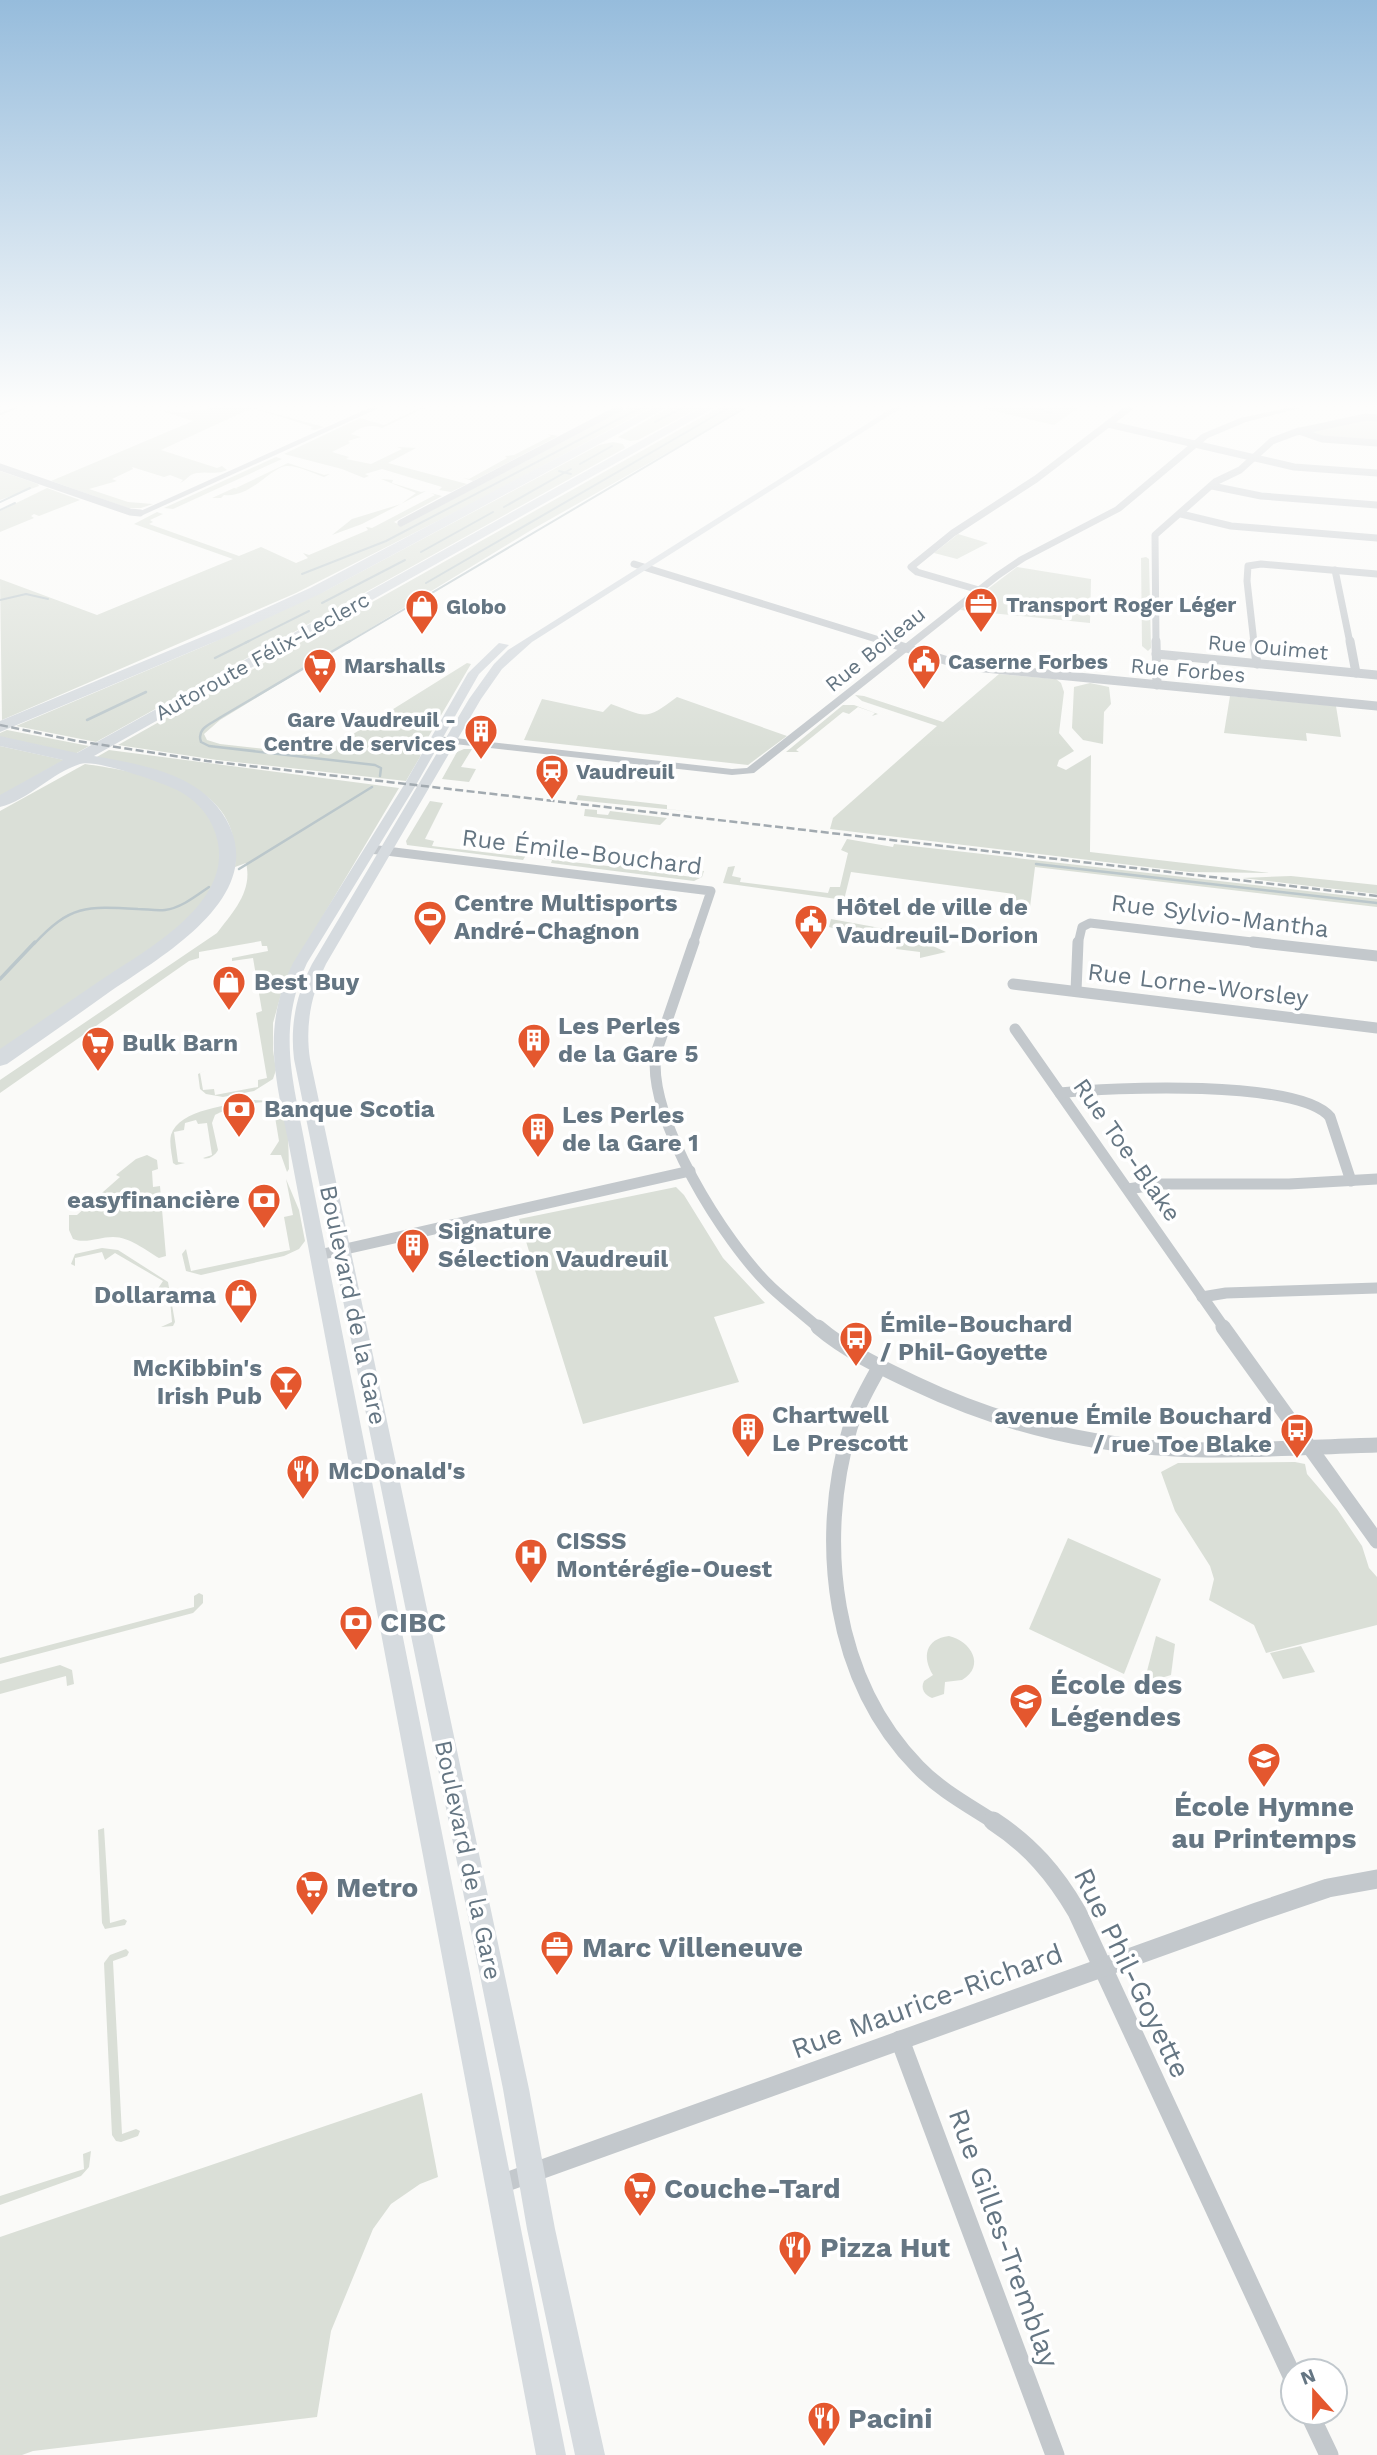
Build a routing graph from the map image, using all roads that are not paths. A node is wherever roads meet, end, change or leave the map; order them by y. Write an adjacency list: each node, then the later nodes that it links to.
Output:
1 (445, 523): 21 (highway, Autoroute Félix-Leclerc)
2 (502, 523): 25 (highway, Autoroute Félix-Leclerc)
3 (705, 523): 10 (main road, Boulevard de la Gare)
4 (709, 523): 10 (main road, Boulevard de la Gare)
5 (969, 523): 13 (street)
6 (1094, 523): 13 (street, Rue Boileau)
7 (1170, 523): 15 (street)
8 (1217, 523): 9 (street)
9 (1377, 538)
10 (639, 565): 14 (street, Rue Forbes); 22 (main road, Boulevard de la Gare); 24 (main road, Boulevard de la Gare)
11 (1335, 570): 12 (street); 16 (street); 17 (street)
12 (1377, 574)
13 (979, 590): 14 (street, Rue Boileau)
14 (905, 649): 19 (street, Rue Forbes); 24 (street, Rue Boileau)
15 (1156, 654): 16 (street, Rue Ouimet); 19 (street)
16 (1257, 663): 17 (street, Rue Ouimet)
17 (1356, 673): 18 (street, Rue Ouimet)
18 (1377, 675)
19 (1157, 685): 20 (street, Rue Forbes)
20 (1377, 706)
21 (6, 724)
22 (437, 739): 24 (street, Rue Boileau); 27 (main road, Boulevard de la Gare)
23 (0, 741): 33 (highway)
24 (453, 741): 27 (main road, Boulevard de la Gare)
25 (71, 763): 26 (highway, Autoroute Félix-Leclerc)
26 (0, 802)
27 (378, 850): 35 (street, Rue Émile-Bouchard); 39 (main road, Boulevard de la Gare); 40 (main road, Boulevard de la Gare)
28 (1377, 956): 30 (street, Rue Sylvio-Mantha)
29 (1013, 984): 30 (street, Rue Lorne-Worsley)
30 (1076, 992): 31 (street, Rue Lorne-Worsley)
31 (1377, 1028)
32 (1016, 1029): 34 (street, Rue Toe-Blake)
33 (0, 1059)
34 (1060, 1093): 37 (street); 38 (street, Rue Toe-Blake)
35 (690, 1171): 39 (street); 43 (street, Rue Émile-Bouchard)
36 (1377, 1179): 37 (street)
37 (1351, 1181): 38 (street)
38 (1128, 1189): 42 (street, Rue Toe-Blake)
39 (341, 1249): 40 (street); 50 (main road, Boulevard de la Gare)
40 (319, 1255): 51 (main road, Boulevard de la Gare)
41 (1377, 1288): 42 (street)
42 (1202, 1297): 45 (street, Rue Toe-Blake)
43 (880, 1366): 45 (street, Rue Émile-Bouchard); 48 (street, Rue Phil-Goyette)
44 (1377, 1445): 45 (street, Rue Émile-Bouchard)
45 (1309, 1447): 46 (street, Rue Toe-Blake)
46 (1377, 1541)
47 (1377, 1879): 48 (street, Rue Maurice-Richard)
48 (1104, 1968): 49 (street, Rue Maurice-Richard); 52 (street, Rue Phil-Goyette)
49 (900, 2040): 50 (street, Rue Maurice-Richard); 56 (street, Rue Gilles-Tremblay)
50 (530, 2173): 51 (street, Rue Maurice-Richard); 55 (main road, Boulevard de la Gare)
51 (498, 2185): 54 (main road, Boulevard de la Gare)
52 (1283, 2357)
53 (1316, 2427): 57 (street)
54 (551, 2455)
55 (590, 2455)
56 (1055, 2455)
57 (1329, 2455)

